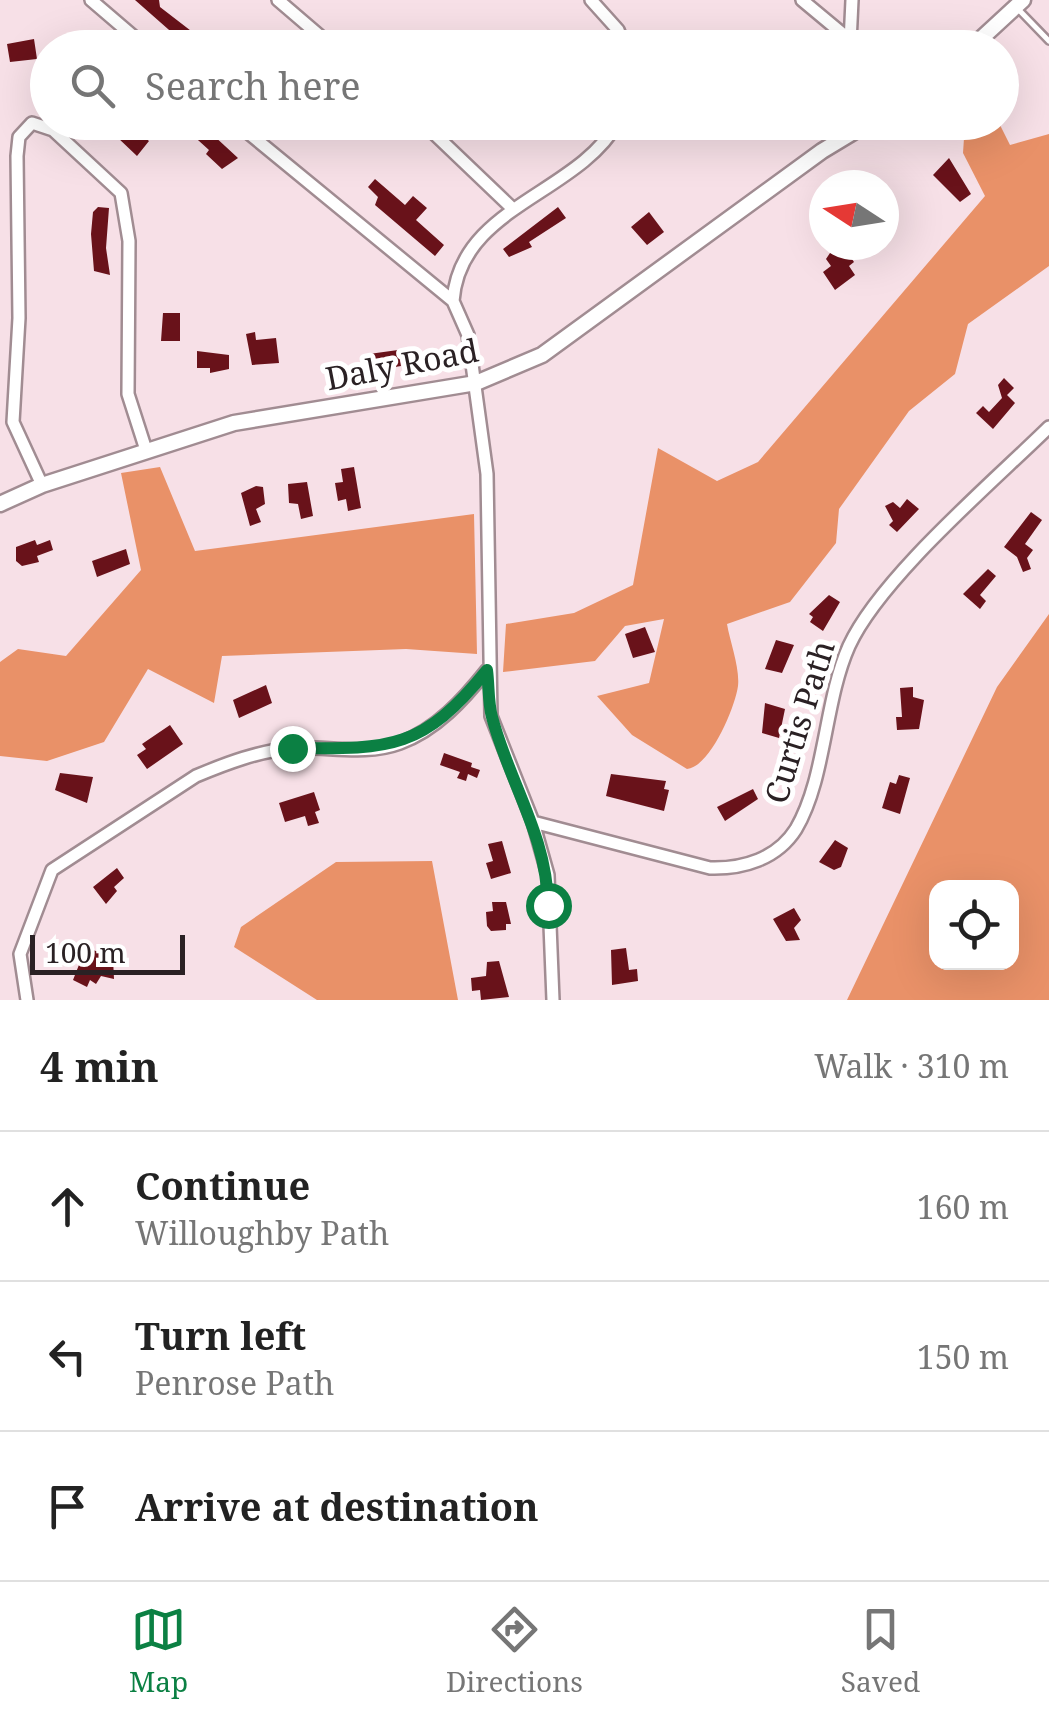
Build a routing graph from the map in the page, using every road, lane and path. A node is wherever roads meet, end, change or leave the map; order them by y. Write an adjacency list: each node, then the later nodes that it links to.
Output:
1 (91, 0): 7 (street)
2 (278, 0): 8 (street)
3 (590, 0): 9 (street)
4 (802, 0): 10 (street)
5 (852, 0): 11 (street)
6 (1019, 4): 12 (street); 13 (lane)
7 (126, 30)
8 (313, 30)
9 (618, 30)
10 (835, 30)
11 (851, 30)
12 (991, 30)
13 (1049, 41)
14 (30, 125): 25 (street)
15 (64, 140): 24 (street)
16 (257, 140): 21 (street)
17 (445, 140): 20 (street)
18 (603, 140): 20 (street)
19 (834, 140): 22 (street, Daly Road)
20 (513, 210): 21 (street)
21 (453, 301): 22 (street)
22 (476, 383): 24 (street, Daly Road); 27 (street)
23 (1049, 427): 28 (street, Curtis Path)
24 (146, 450): 25 (street, Daly Road)
25 (42, 485): 26 (street, Daly Road)
26 (0, 504)
27 (487, 670): 28 (street); 29 (street)
28 (533, 822): 30 (street)
29 (27, 1000)
30 (552, 1000)

